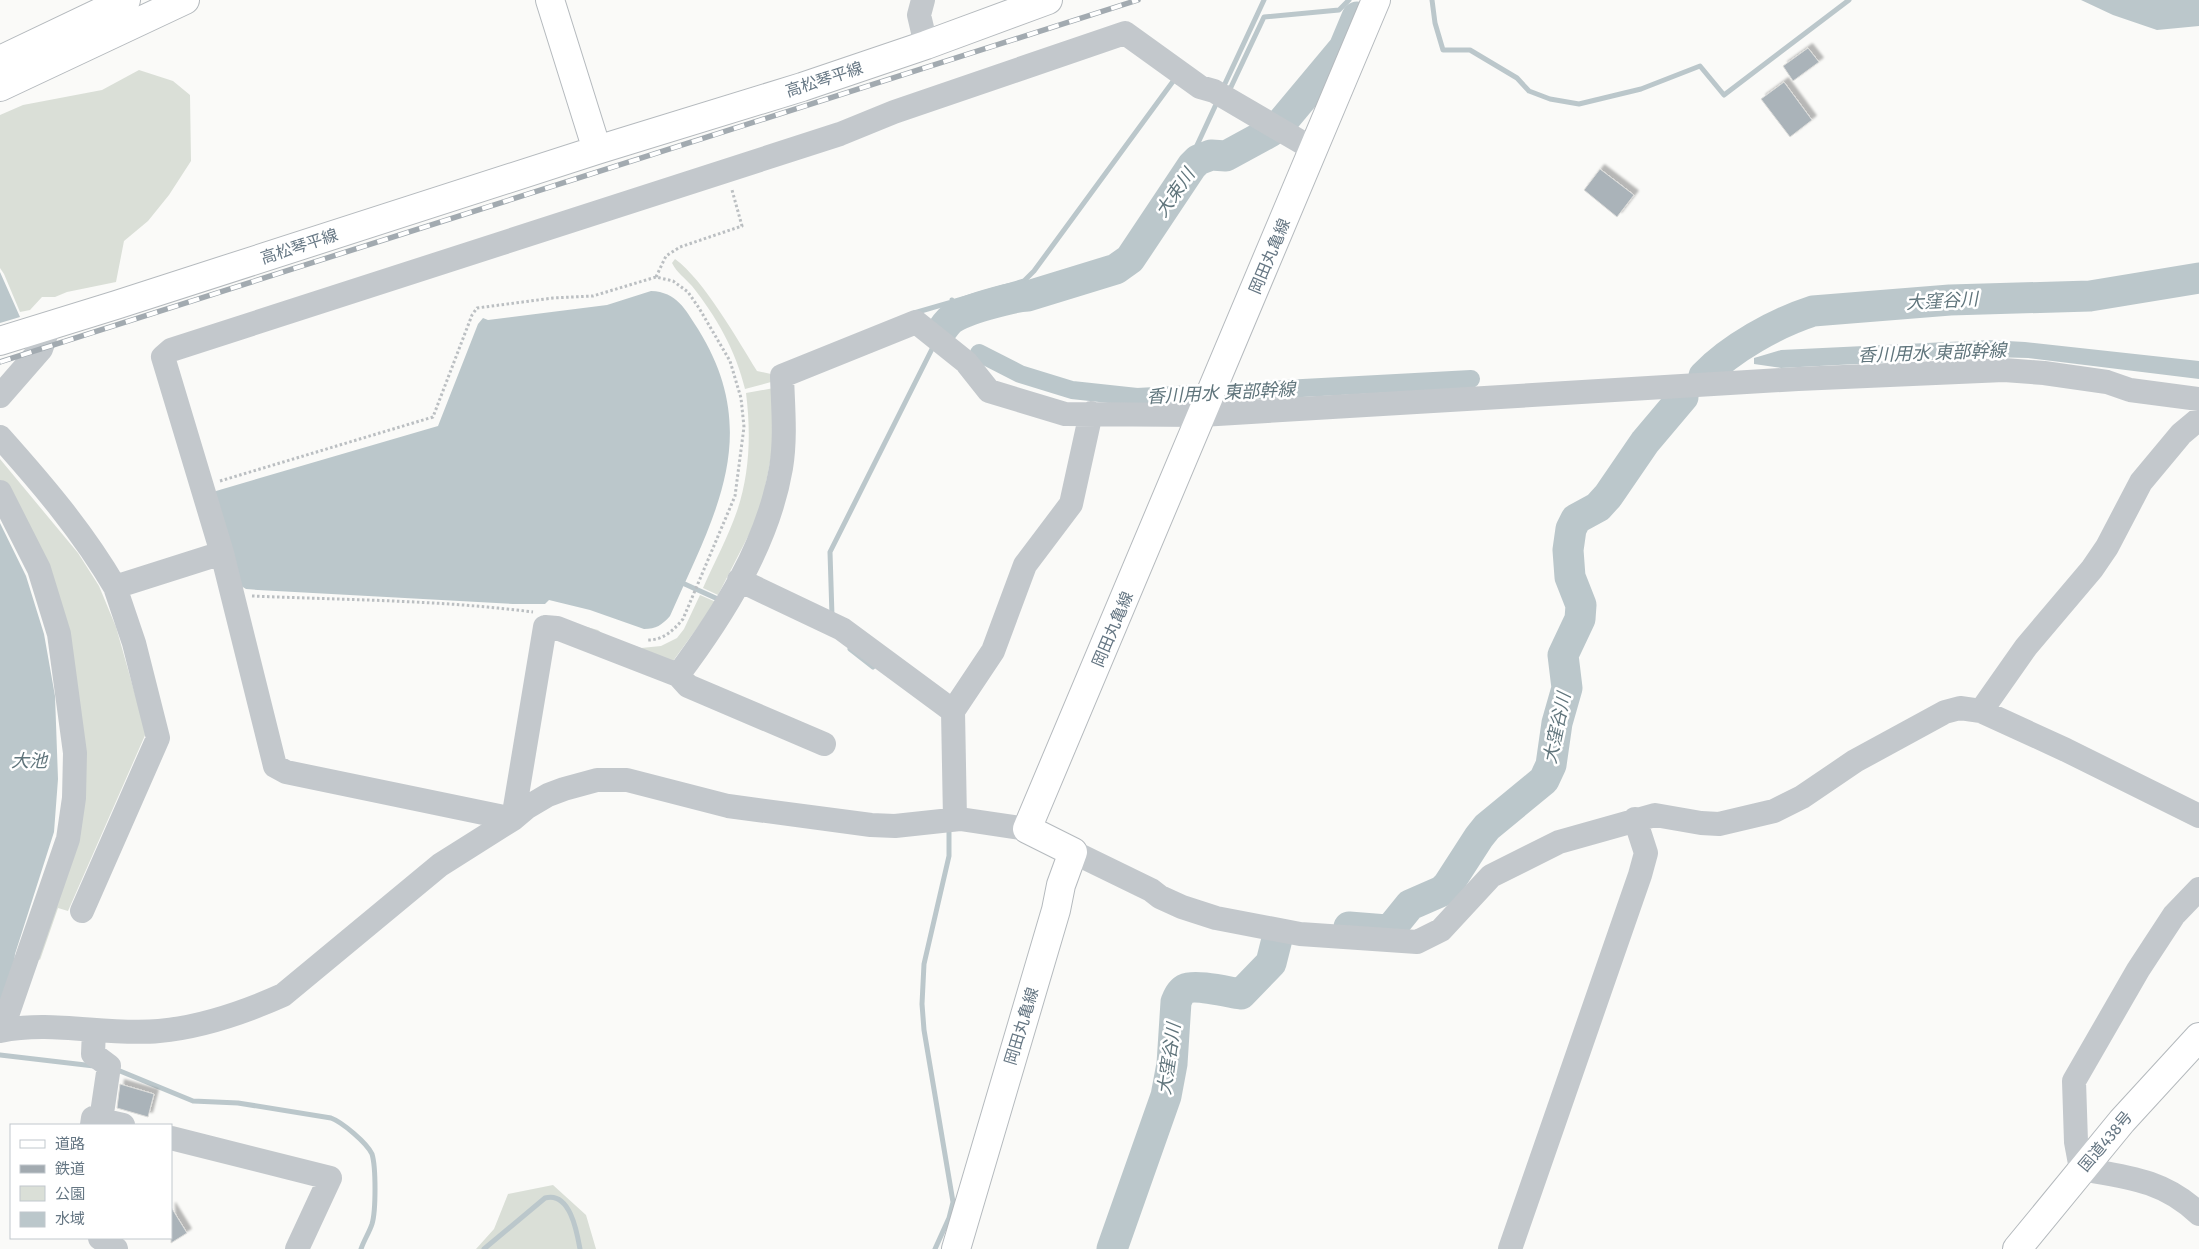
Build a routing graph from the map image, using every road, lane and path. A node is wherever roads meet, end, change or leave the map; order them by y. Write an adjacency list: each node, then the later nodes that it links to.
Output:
1 (126, 0): 8 (main road)
2 (185, 0): 9 (main road)
3 (550, 0): 11 (main road)
4 (924, 0): 7 (street)
5 (1048, 0): 7 (main road, 高松琴平線)
6 (1376, 0): 10 (main road, 岡田丸亀線)
7 (926, 45): 11 (main road, 高松琴平線)
8 (0, 60)
9 (0, 87)
10 (1314, 149): 12 (street); 19 (main road, 岡田丸亀線)
11 (597, 150): 14 (main road, 高松琴平線)
12 (726, 170): 13 (path); 23 (street)
13 (656, 277): 23 (path); 30 (path)
14 (45, 337): 15 (main road, 高松琴平線); 16 (street); 17 (street)
15 (0, 341)
16 (0, 376)
17 (0, 396)
18 (2199, 399): 19 (street)
19 (1208, 400): 20 (street); 39 (main road, 岡田丸亀線)
20 (1091, 413): 26 (street); 32 (street)
21 (2199, 419): 33 (street)
22 (0, 437): 27 (street)
23 (202, 486): 25 (street)
24 (0, 492): 43 (street)
25 (222, 554): 27 (street); 28 (street)
26 (740, 580): 31 (street); 32 (street)
27 (115, 587): 42 (street)
28 (233, 596): 29 (path); 36 (street)
29 (537, 612)
30 (640, 640)
31 (678, 675): 34 (street); 36 (street)
32 (953, 711): 38 (street)
33 (1981, 711): 35 (street); 37 (street)
34 (824, 744)
35 (2199, 816)
36 (513, 819): 38 (street); 44 (street)
37 (1635, 819): 40 (street); 54 (street)
38 (950, 820): 39 (street)
39 (1027, 829): 40 (main road)
40 (1073, 852): 53 (main road, 岡田丸亀線)
41 (2199, 889): 48 (street)
42 (82, 911)
43 (1, 1030): 44 (street)
44 (94, 1030): 46 (street)
45 (2199, 1038): 48 (main road, 国道438号)
46 (105, 1123)
47 (172, 1138): 52 (street)
48 (2081, 1169): 49 (street); 55 (main road, 国道438号)
49 (2199, 1214)
50 (101, 1239): 51 (street)
51 (116, 1249)
52 (297, 1249)
53 (956, 1249)
54 (1510, 1249)
55 (2017, 1249)

